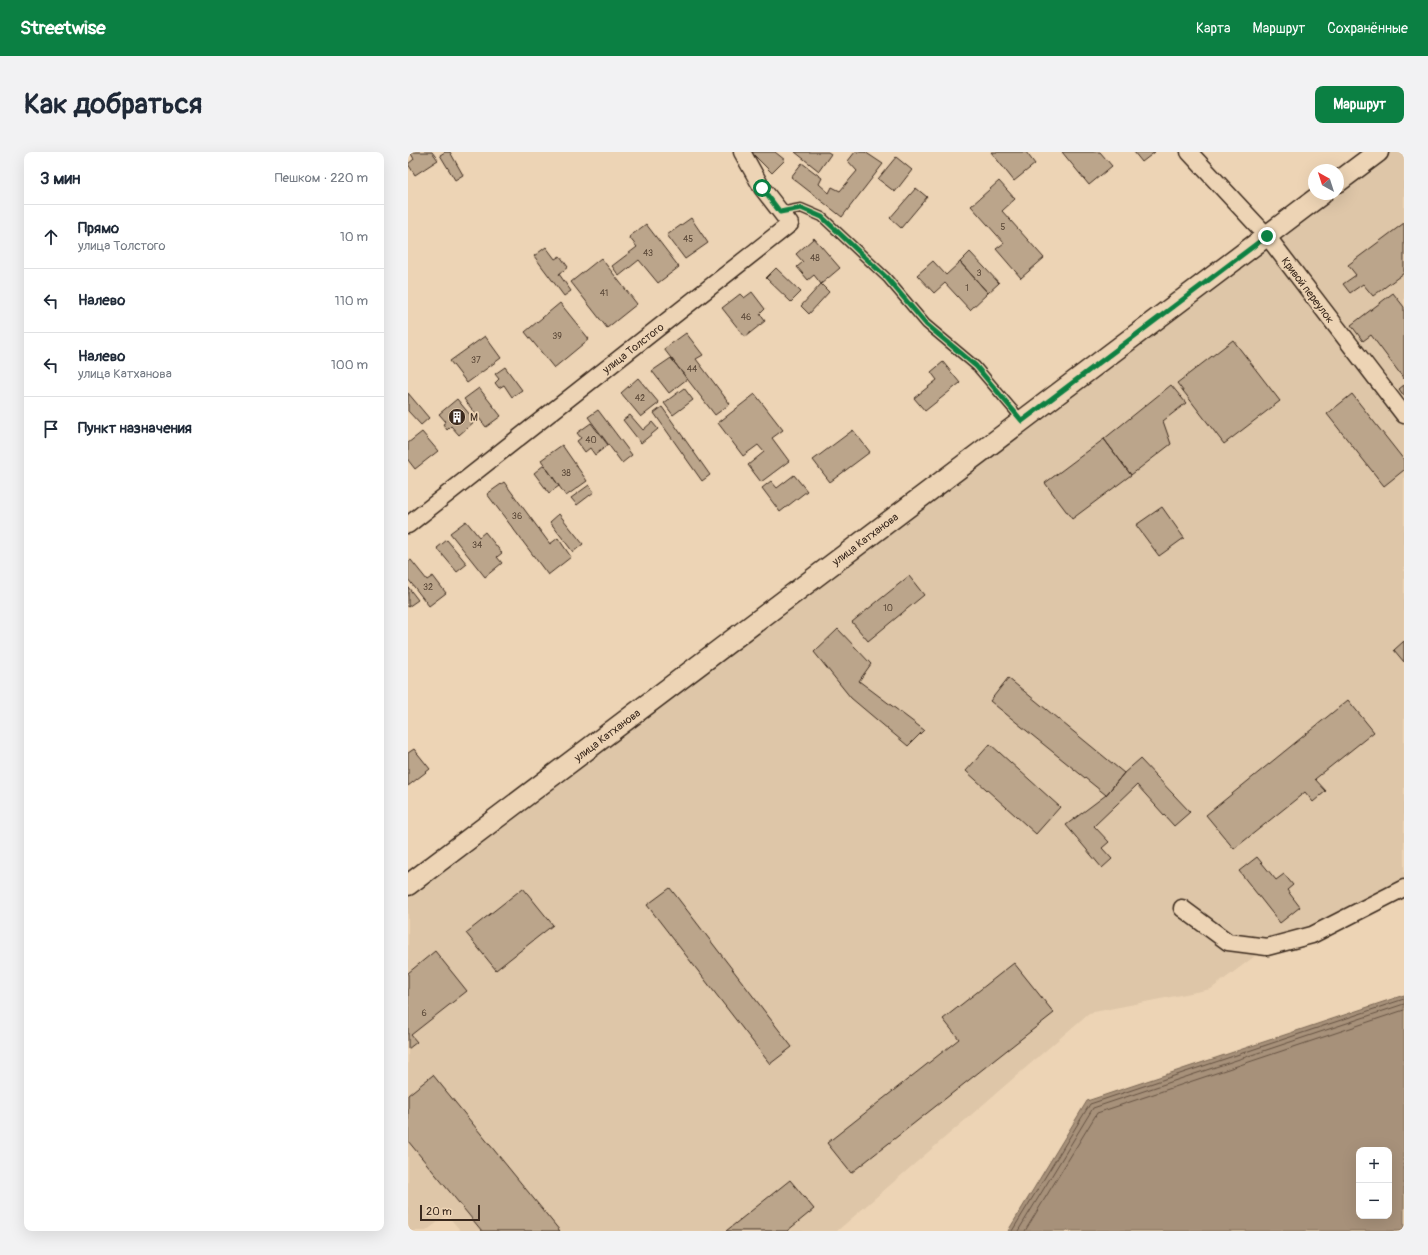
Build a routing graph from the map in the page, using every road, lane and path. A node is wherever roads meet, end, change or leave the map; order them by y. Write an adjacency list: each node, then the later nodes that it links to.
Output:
1 (742, 152): 6 (street, улица Толстого)
2 (1189, 152): 7 (street, Кривой переулок)
3 (1378, 152): 4 (street)
4 (1344, 178)
5 (1314, 200): 7 (street, улица Катханова)
6 (780, 212): 9 (lane); 10 (street, улица Толстого)
7 (1267, 236): 8 (street, Кривой переулок); 9 (street, улица Катханова)
8 (1404, 415)
9 (1022, 421): 11 (street, улица Катханова)
10 (408, 525)
11 (408, 884)
12 (1404, 888): 13 (street)
13 (1182, 908)

